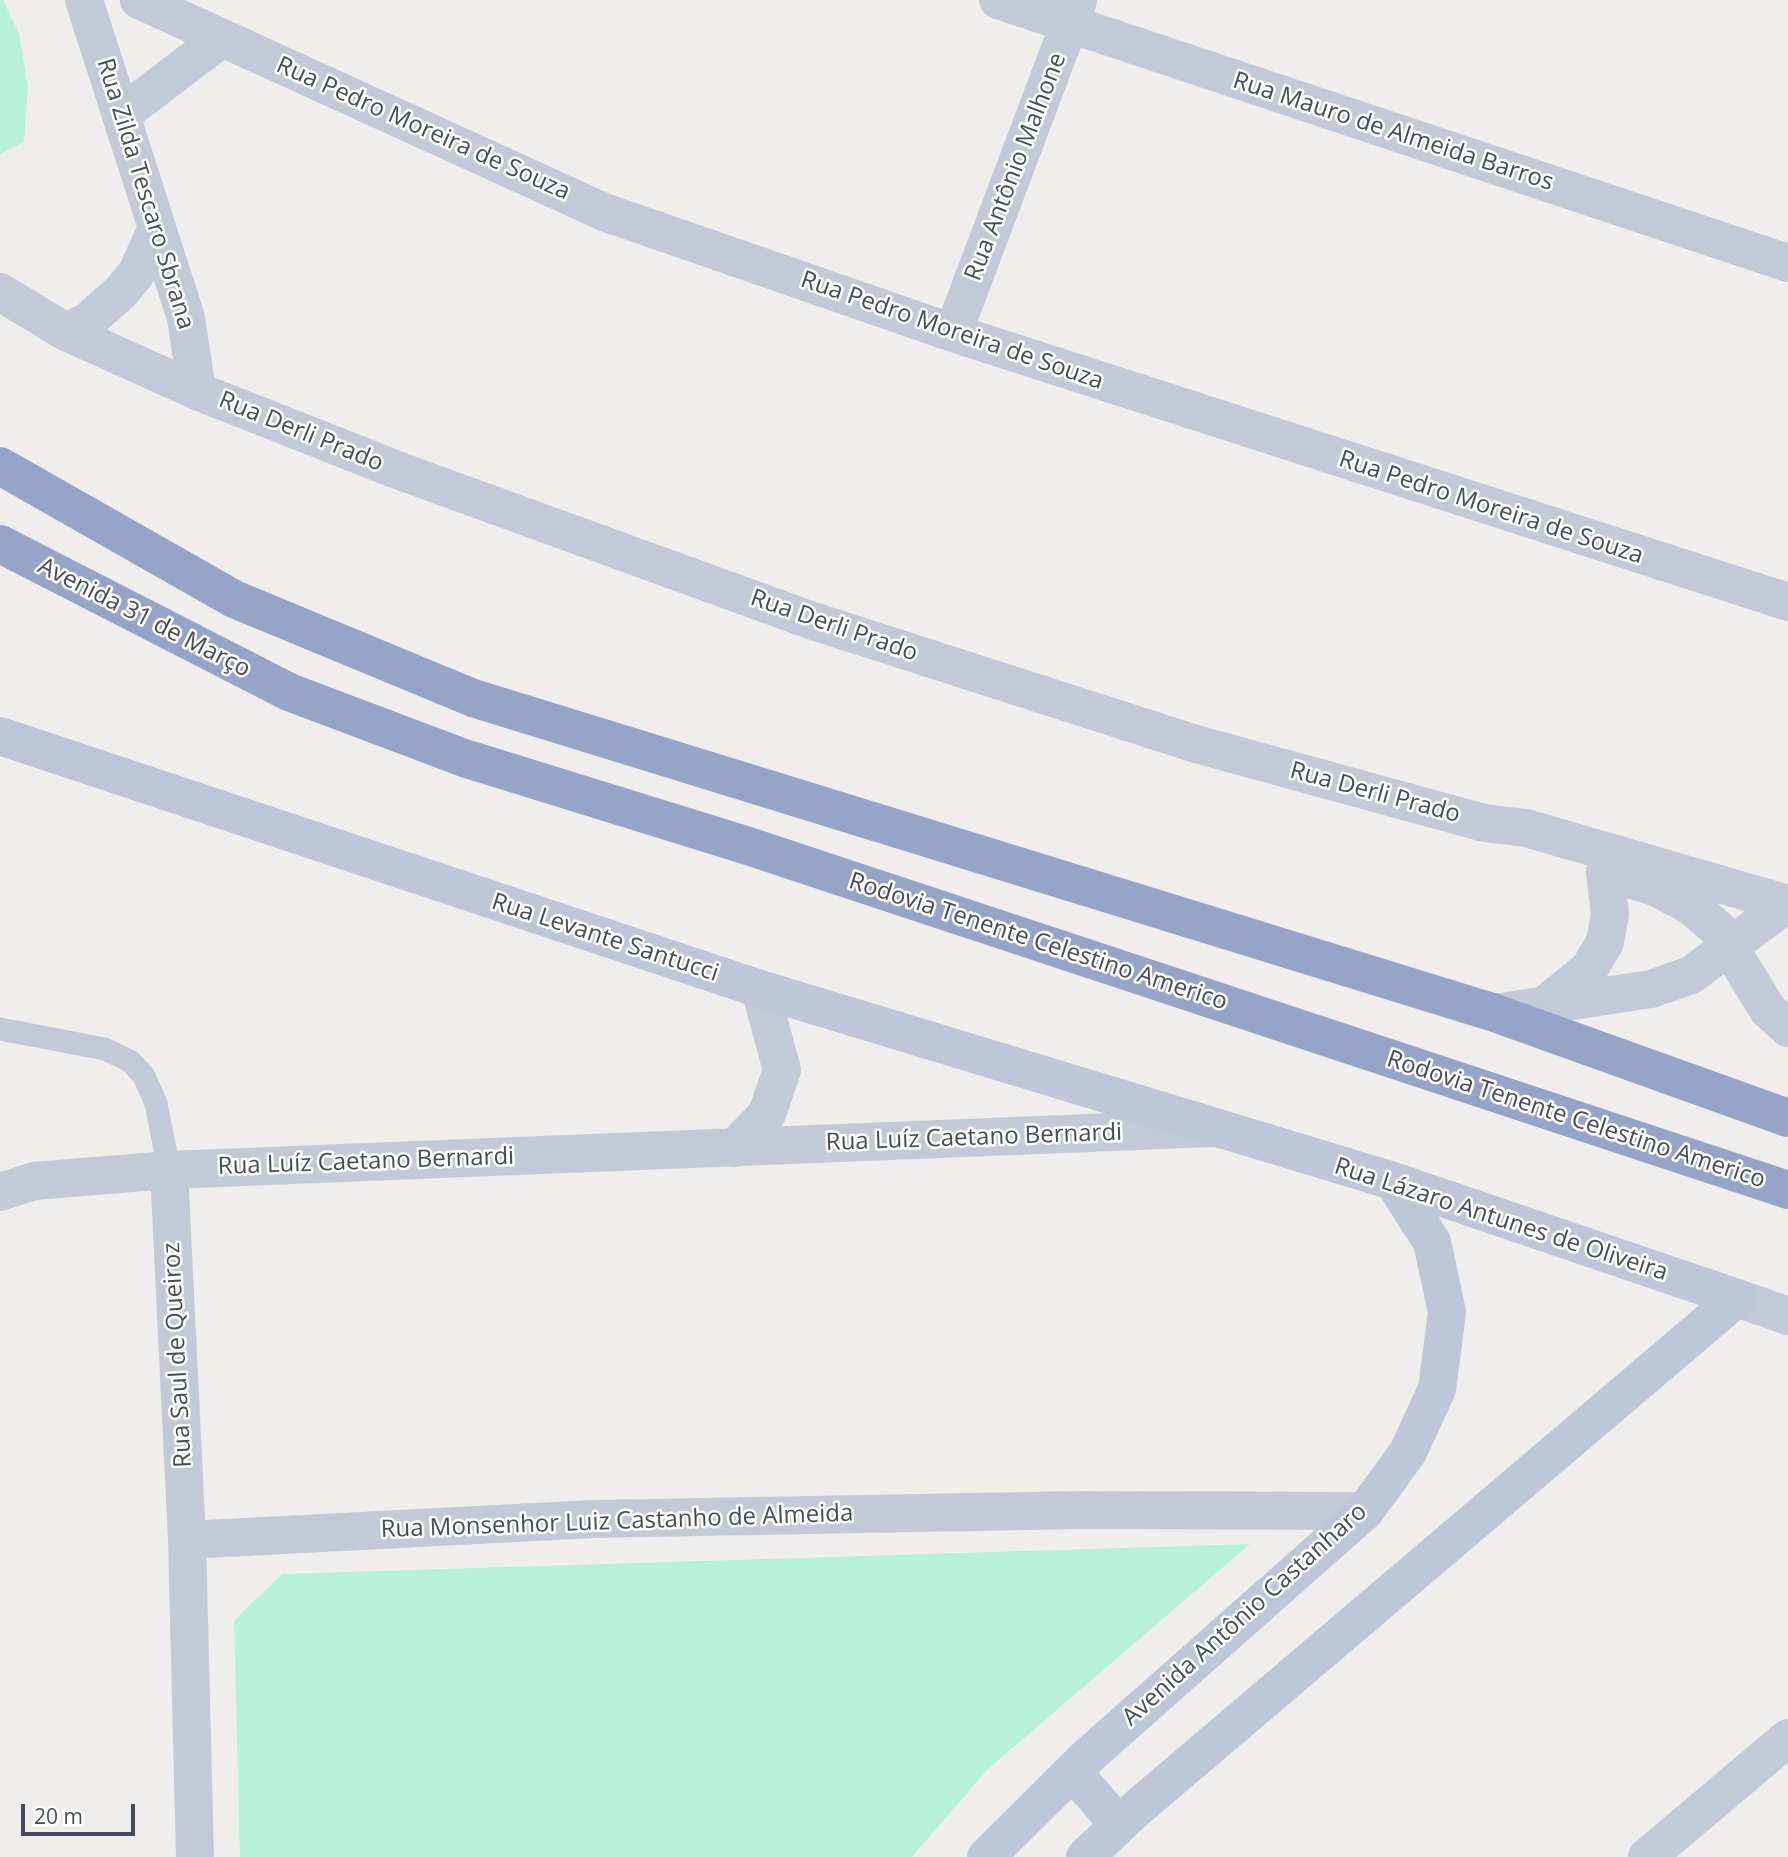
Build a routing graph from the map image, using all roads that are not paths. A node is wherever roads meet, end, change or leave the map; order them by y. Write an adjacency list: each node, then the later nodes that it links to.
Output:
1 (84, 0): 6 (street, Rua Zilda Tescaro Sbrana)
2 (139, 0): 5 (street, Rua Pedro Moreira de Souza)
3 (998, 0): 4 (street, Rua Mauro de Almeida Barros)
4 (1074, 13): 8 (street, Rua Mauro de Almeida Barros); 11 (street, Rua Antônio Malhone)
5 (222, 38): 6 (street); 11 (street, Rua Pedro Moreira de Souza)
6 (122, 114): 7 (street, Rua Zilda Tescaro Sbrana)
7 (157, 228): 10 (street); 12 (street, Rua Zilda Tescaro Sbrana)
8 (1788, 263)
9 (0, 292): 10 (street, Rua Derli Prado)
10 (66, 332): 12 (street, Rua Derli Prado)
11 (953, 333): 15 (street, Rua Pedro Moreira de Souza)
12 (197, 391): 18 (street, Rua Derli Prado)
13 (0, 466): 24 (highway)
14 (0, 544): 16 (highway, Avenida 31 de Março)
15 (1788, 602)
16 (289, 692): 32 (highway, Rodovia Tenente Celestino Americo)
17 (0, 736): 22 (main road, Rua Levante Santucci)
18 (1484, 822): 19 (street, Rua Derli Prado); 20 (street, Rua Derli Prado)
19 (1605, 872): 21 (street, Rua Derli Prado); 23 (street)
20 (1788, 904): 21 (street)
21 (1732, 947): 23 (street); 25 (street, Rua Derli Prado)
22 (760, 989): 28 (main road, Rua Levante Santucci); 29 (street)
23 (1544, 1006): 24 (street)
24 (1495, 1013): 27 (highway)
25 (1788, 1028)
26 (0, 1029): 30 (lane)
27 (1788, 1118)
28 (1213, 1128): 29 (street, Rua Luíz Caetano Bernardi); 31 (main road, Rua Lázaro Antunes de Oliveira)
29 (734, 1147): 30 (street, Rua Luíz Caetano Bernardi)
30 (169, 1170): 33 (street, Rua Luíz Caetano Bernardi); 37 (street, Rua Saul de Queiroz)
31 (1393, 1181): 34 (main road, Rua Lázaro Antunes de Oliveira); 36 (main road, Avenida Antônio Castanharo)
32 (1788, 1190)
33 (0, 1192)
34 (1737, 1298): 35 (street, Rua Lázaro Antunes de Oliveira); 40 (main road)
35 (1788, 1316)
36 (1365, 1511): 37 (street, Rua Monsenhor Luiz Castanho de Almeida); 39 (main road, Avenida Antônio Castanharo)
37 (187, 1540): 41 (street)
38 (1788, 1738): 44 (street)
39 (1073, 1772): 40 (main road); 42 (main road, Avenida Antônio Castanharo)
40 (1119, 1825): 43 (main road)
41 (195, 1857)
42 (986, 1857)
43 (1085, 1857)
44 (1647, 1857)

